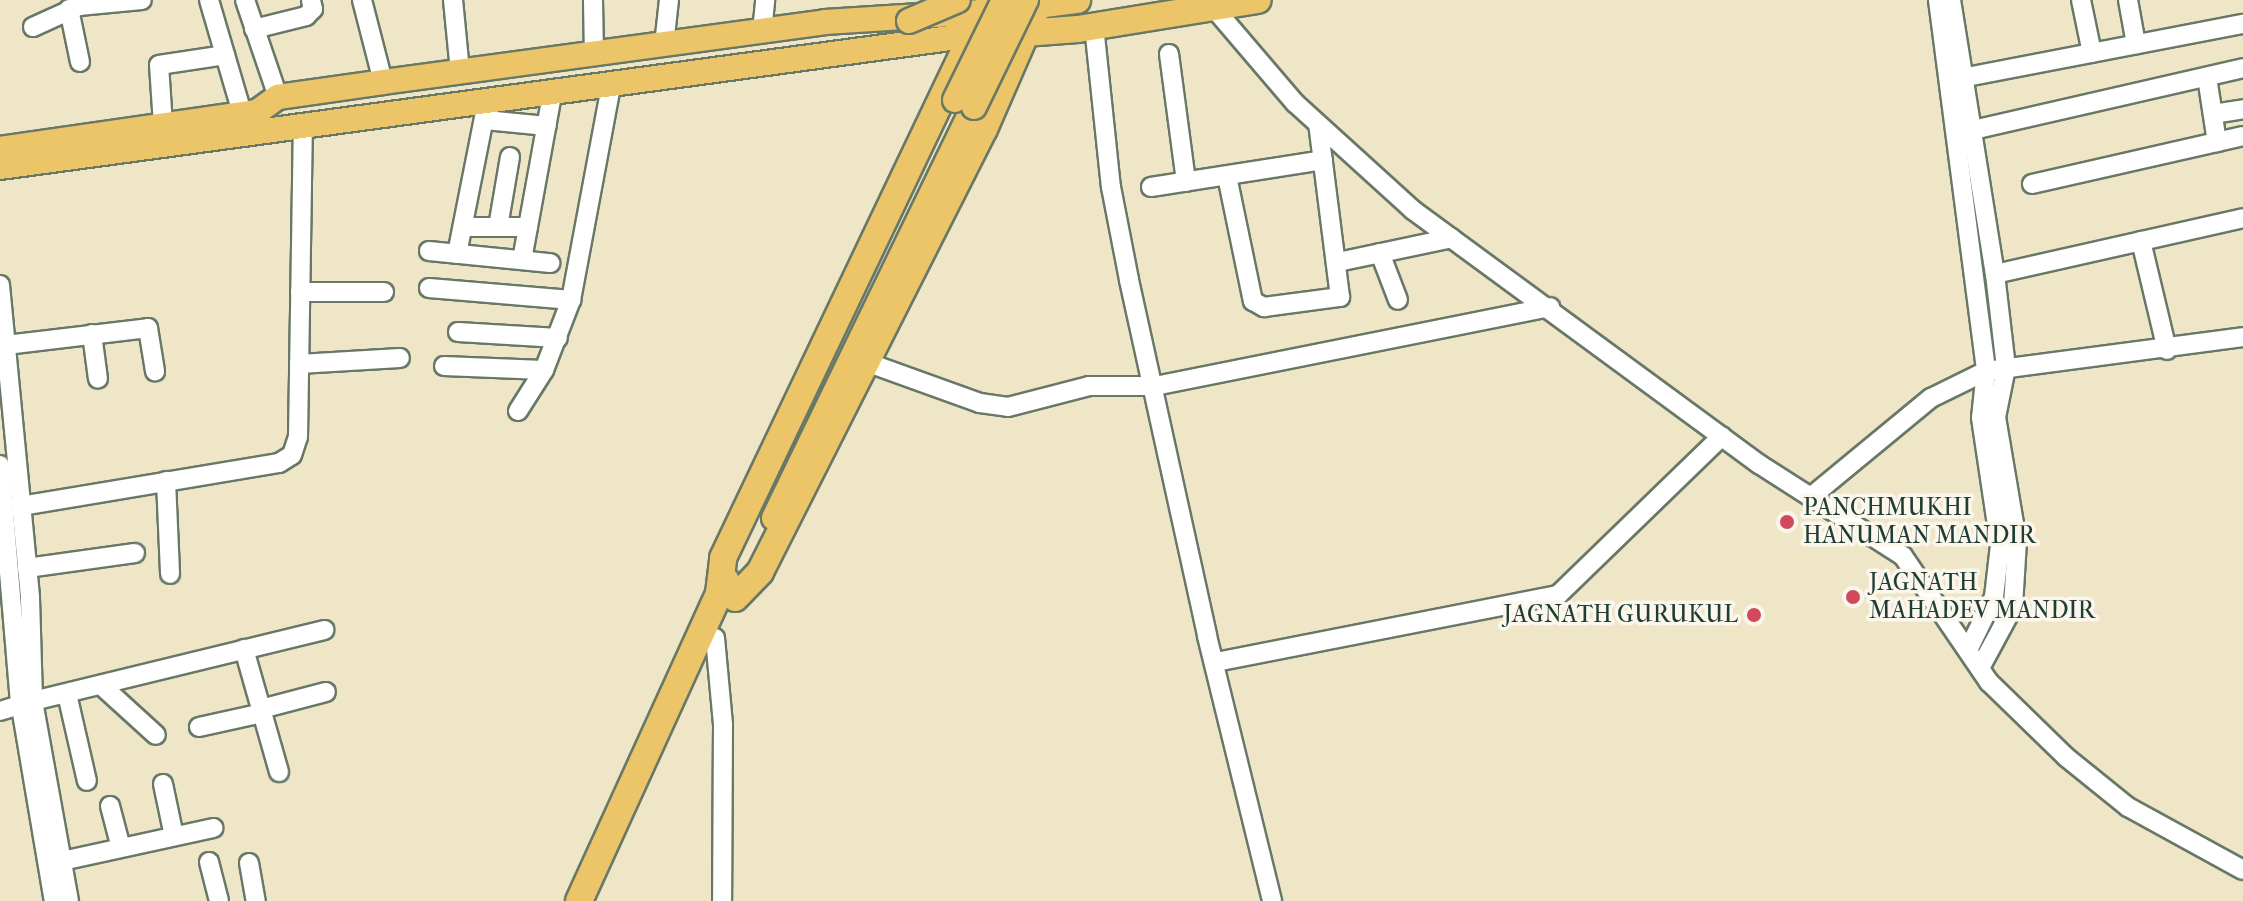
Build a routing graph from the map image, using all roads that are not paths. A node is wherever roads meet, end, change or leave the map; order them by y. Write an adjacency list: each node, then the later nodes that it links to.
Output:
1 (142, 0): 20 (street)
2 (209, 0): 32 (street)
3 (245, 0): 25 (street)
4 (311, 0): 25 (street)
5 (362, 0): 39 (street)
6 (453, 0): 36 (street)
7 (593, 0): 33 (street)
8 (669, 0): 29 (street)
9 (765, 0): 26 (street)
10 (958, 0): 46 (main road, bridge)
11 (1077, 0): 17 (highway)
12 (1258, 0): 19 (highway)
13 (1938, 0): 38 (street)
14 (1951, 0): 38 (street)
15 (2081, 0): 30 (street)
16 (2128, 0): 28 (street)
17 (1032, 2): 21 (highway); 27 (highway); 43 (main road, bridge)
18 (1170, 7): 19 (highway); 23 (highway)
19 (1213, 7): 48 (street)
20 (69, 9): 24 (street); 34 (street)
21 (986, 12): 26 (main road); 27 (highway); 40 (main road); 43 (main road, bridge); 112 (highway)
22 (2243, 24): 28 (street)
23 (1094, 26): 27 (highway); 100 (street)
24 (33, 27)
25 (254, 29): 42 (street)
26 (762, 31): 29 (main road)
27 (1026, 34): 92 (highway)
28 (2136, 44): 30 (street)
29 (664, 45): 33 (main road)
30 (2092, 53): 38 (street)
31 (1169, 54): 60 (street)
32 (225, 55): 46 (street); 49 (street)
33 (594, 56): 36 (main road)
34 (80, 62)
35 (2243, 68): 37 (street)
36 (460, 72): 39 (main road)
37 (2207, 77): 47 (street); 52 (street)
38 (1956, 79): 52 (street)
39 (383, 82): 42 (main road)
40 (611, 87): 41 (main road); 82 (street)
41 (552, 95): 45 (main road); 51 (street)
42 (278, 97): 46 (main road)
43 (964, 104): 109 (main road)
44 (2243, 109): 47 (street)
45 (486, 111): 50 (main road); 51 (street); 64 (street)
46 (249, 112): 49 (main road)
47 (2213, 114): 54 (street)
48 (1318, 124): 57 (street); 67 (street)
49 (163, 125): 55 (main road)
50 (303, 125): 58 (main road); 79 (street)
51 (547, 126): 66 (street)
52 (1964, 132): 76 (street); 98 (street)
53 (2243, 136): 54 (street)
54 (2217, 142): 61 (street)
55 (0, 149)
56 (510, 157): 65 (street)
57 (1323, 160): 59 (street); 74 (street)
58 (0, 167)
59 (1227, 176): 60 (street); 74 (street)
60 (1186, 182): 62 (street)
61 (2032, 184)
62 (1151, 187)
63 (2243, 218): 68 (street)
64 (463, 227): 65 (street); 71 (street)
65 (498, 227): 66 (street)
66 (528, 227): 73 (street)
67 (1452, 238): 70 (street); 84 (street)
68 (2141, 241): 76 (street); 90 (street)
69 (429, 251): 71 (street)
70 (1380, 253): 74 (street); 83 (street)
71 (457, 254): 72 (street)
72 (489, 257): 73 (street); 81 (street)
73 (522, 260): 75 (street)
74 (1338, 262)
75 (550, 263)
76 (1995, 274): 95 (street)
77 (0, 285): 89 (street)
78 (429, 288): 81 (street)
79 (300, 292): 80 (street); 93 (street)
80 (384, 292)
81 (485, 293): 82 (street)
82 (571, 300): 88 (street)
83 (1398, 300)
84 (1550, 307): 100 (street); 102 (street)
85 (458, 332): 88 (street)
86 (92, 334): 89 (street); 97 (street); 99 (street)
87 (2243, 337): 90 (street)
88 (558, 338): 96 (street)
89 (6, 345): 107 (street)
90 (2167, 350): 95 (street)
91 (400, 358): 93 (street)
92 (866, 362): 100 (street); 112 (highway)
93 (299, 364): 104 (street)
94 (444, 366): 96 (street)
95 (2006, 368): 98 (street); 118 (street)
96 (544, 370): 101 (street)
97 (155, 371)
98 (1986, 371): 106 (street); 116 (street)
99 (98, 379)
100 (1155, 386): 117 (street)
101 (518, 411)
102 (1722, 436): 106 (street); 117 (street)
103 (0, 465): 105 (street)
104 (166, 481): 107 (street); 111 (street)
105 (1, 496): 122 (street)
106 (1812, 496): 116 (street)
107 (21, 506): 110 (street)
108 (135, 553): 110 (street)
109 (742, 566): 112 (highway)
110 (27, 568): 122 (street)
111 (170, 574)
112 (727, 595): 114 (highway); 142 (highway)
113 (324, 630): 115 (street)
114 (715, 638): 143 (highway); 144 (street)
115 (244, 649): 119 (street); 124 (street)
116 (1968, 650): 118 (street)
117 (1216, 662): 145 (street)
118 (1980, 668): 137 (street)
119 (101, 685): 121 (street); 126 (street)
120 (326, 692): 124 (street)
121 (67, 694): 122 (street); 128 (street)
122 (27, 703): 123 (street); 134 (street); 138 (street)
123 (0, 711)
124 (262, 711): 125 (street); 127 (street)
125 (199, 727)
126 (156, 735)
127 (279, 772)
128 (87, 781)
129 (163, 784): 132 (street)
130 (110, 806): 133 (street)
131 (213, 828): 132 (street)
132 (174, 836): 133 (street)
133 (121, 848): 134 (street)
134 (62, 861): 139 (street)
135 (209, 862): 140 (street)
136 (249, 863): 141 (street)
137 (2243, 870)
138 (54, 901)
139 (69, 901)
140 (219, 901)
141 (256, 901)
142 (579, 901)
143 (598, 901)
144 (722, 901)
145 (1272, 901)

